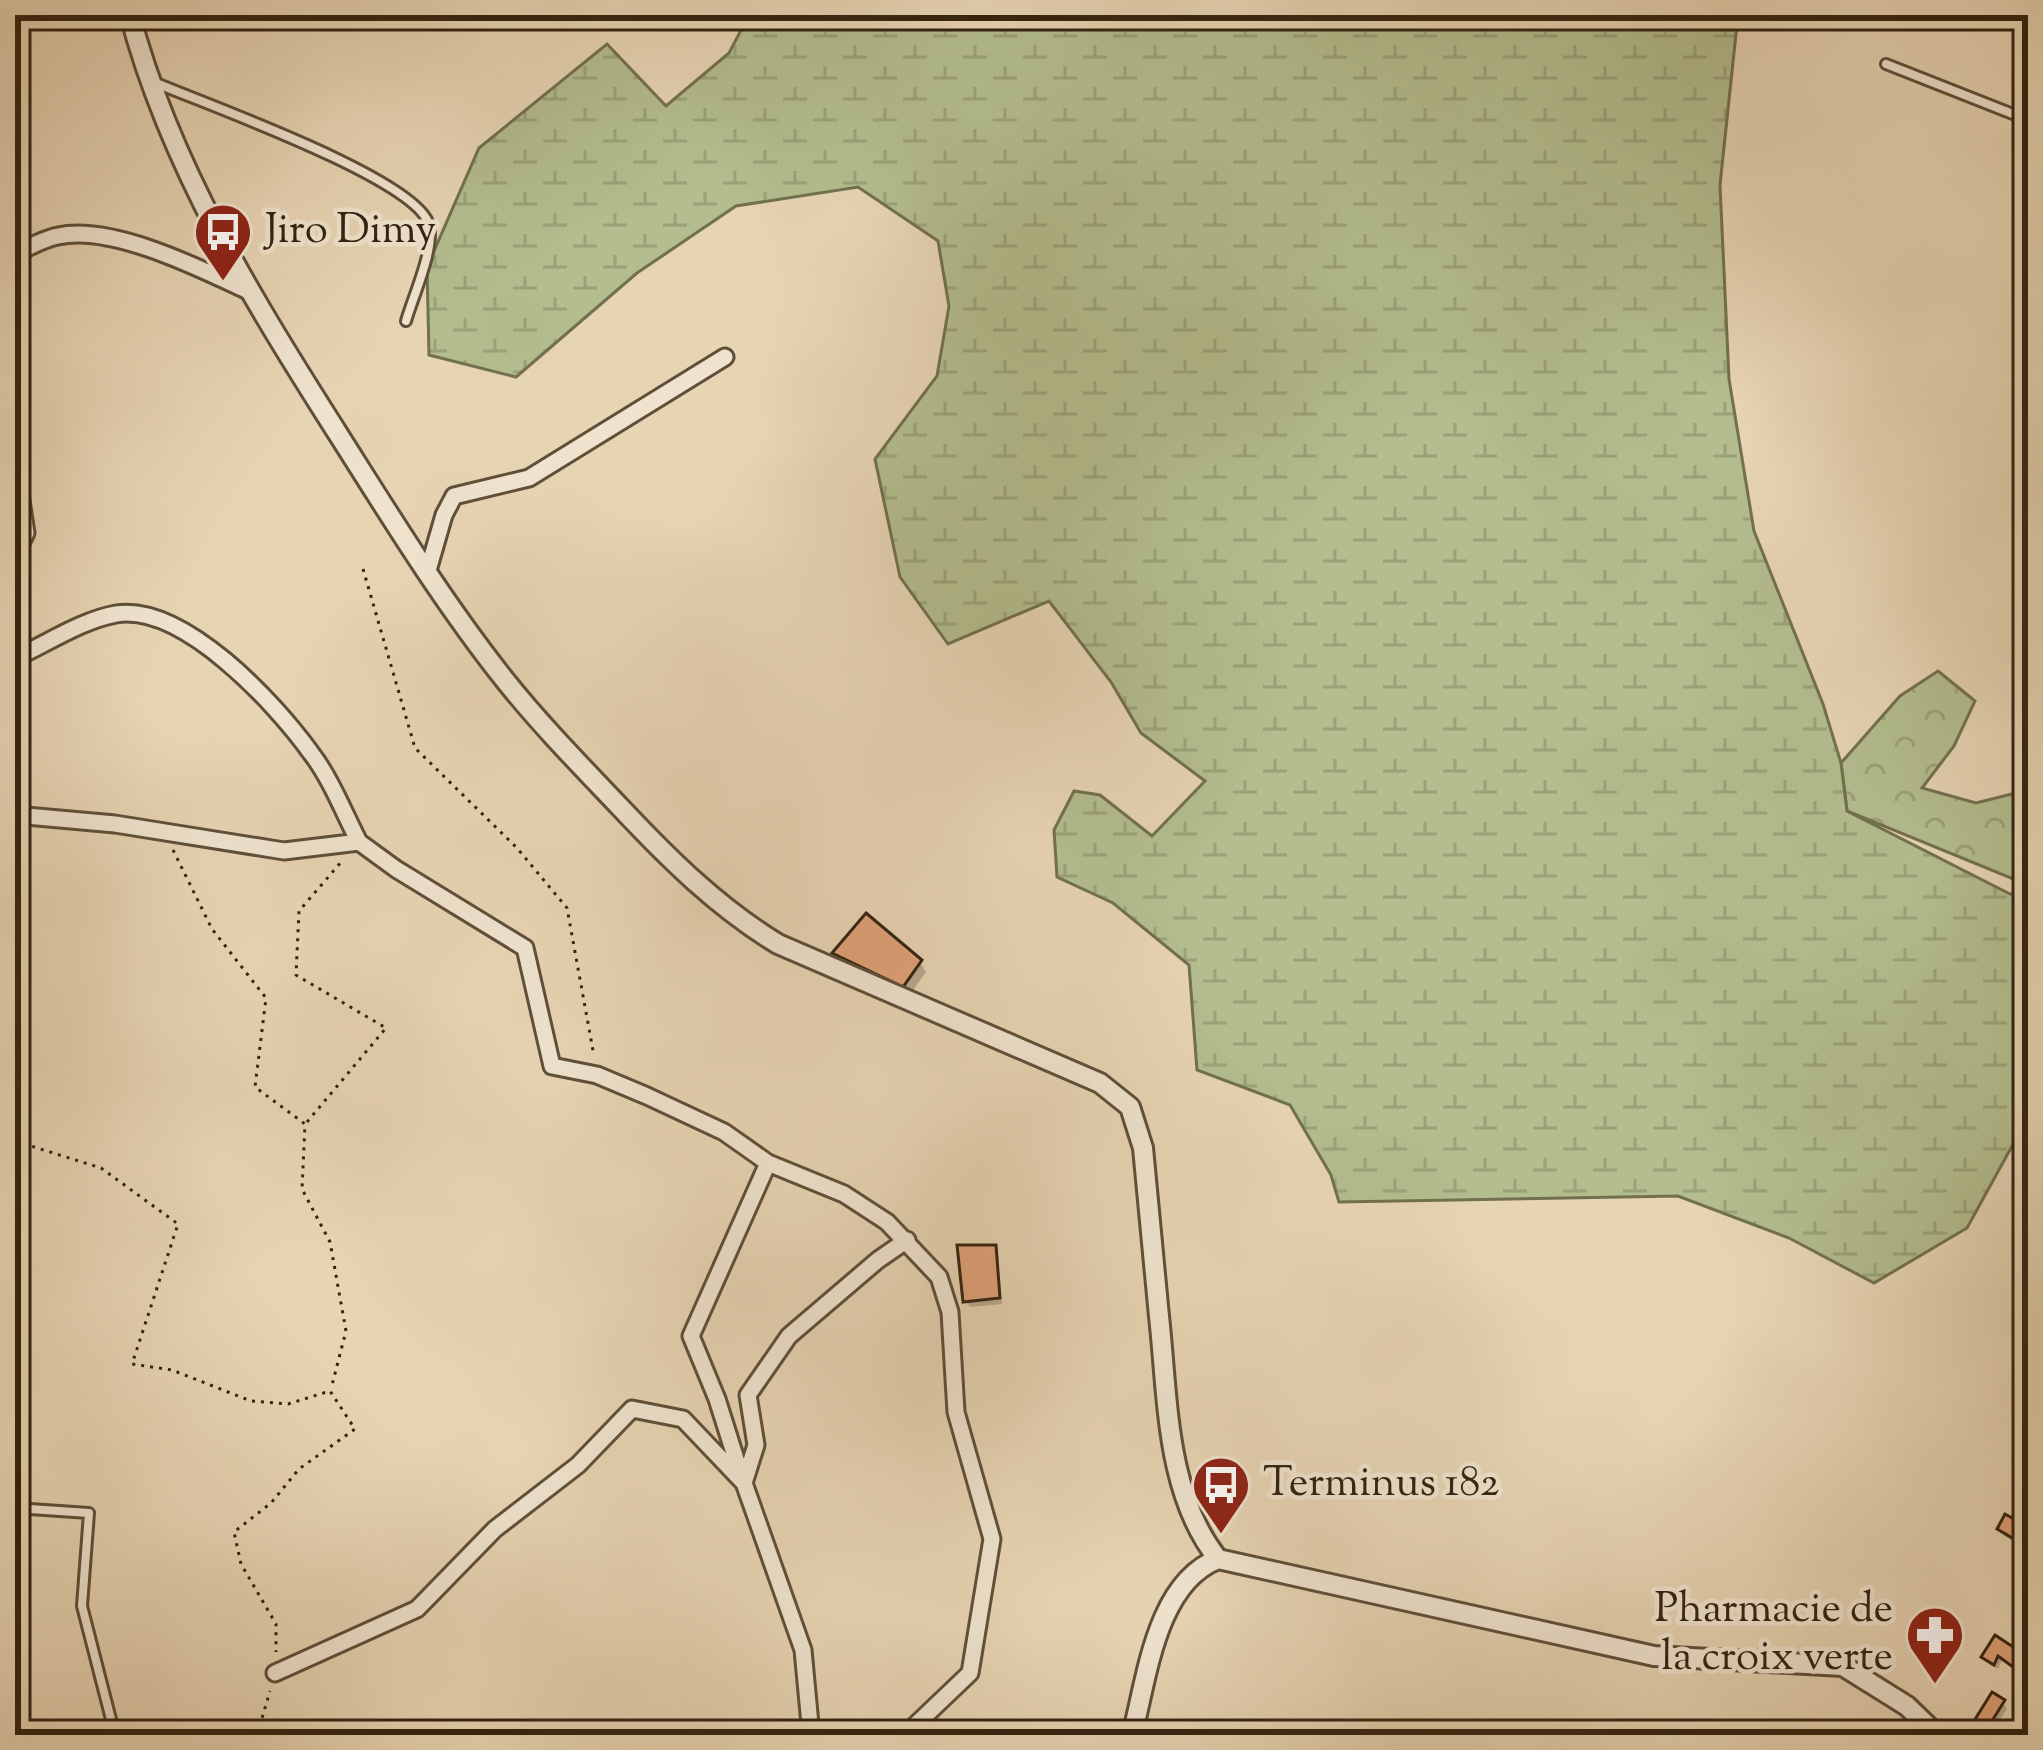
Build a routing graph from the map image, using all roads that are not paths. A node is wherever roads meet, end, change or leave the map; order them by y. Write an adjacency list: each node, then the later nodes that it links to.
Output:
1 (130, 15): 3 (street)
2 (1886, 64): 4 (lane)
3 (146, 79): 6 (street); 7 (lane)
4 (2028, 119)
5 (15, 254): 6 (street)
6 (247, 290): 11 (street)
7 (406, 321)
8 (725, 357): 11 (street)
9 (15, 461): 10 (street)
10 (15, 555)
11 (427, 574): 19 (street)
12 (15, 658): 14 (street)
13 (15, 815): 14 (street)
14 (359, 842): 15 (street)
15 (768, 1163): 16 (street); 17 (street)
16 (907, 1240): 17 (street); 23 (street)
17 (744, 1483): 20 (street); 22 (street)
18 (15, 1508): 21 (lane)
19 (1219, 1559): 24 (street); 25 (street)
20 (275, 1672)
21 (115, 1735)
22 (812, 1735)
23 (905, 1735)
24 (1132, 1735)
25 (1937, 1735)

